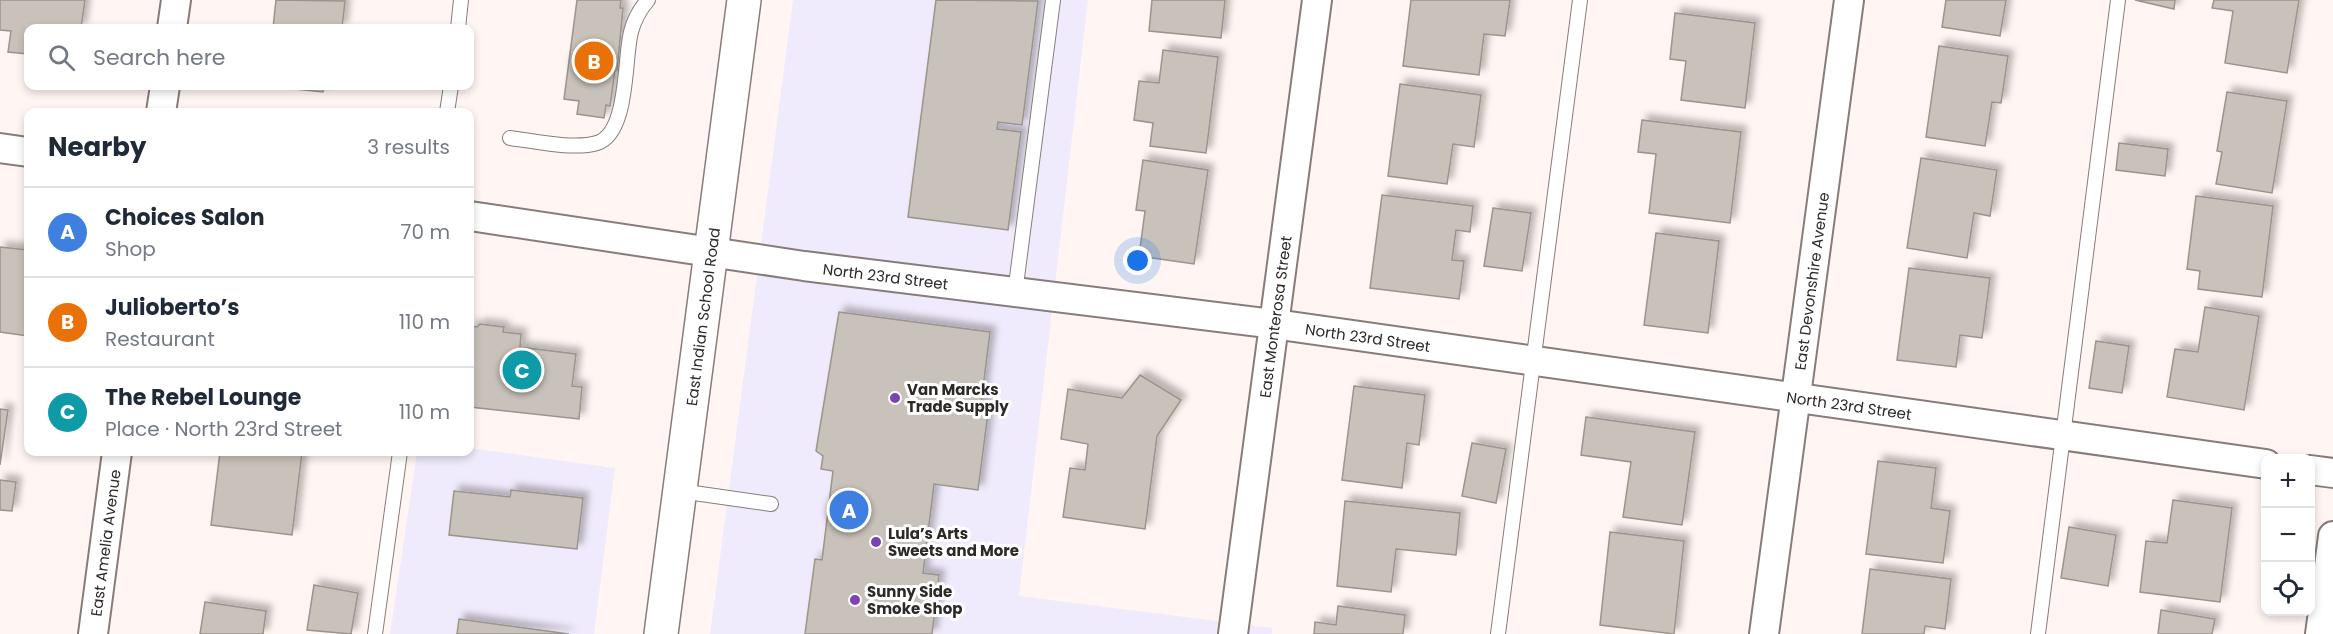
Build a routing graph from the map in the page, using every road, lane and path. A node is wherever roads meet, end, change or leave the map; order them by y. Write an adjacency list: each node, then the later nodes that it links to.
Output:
1 (176, 0): 10 (street)
2 (461, 0): 11 (lane)
3 (648, 0): 16 (lane)
4 (744, 0): 20 (main road, East Indian School Road)
5 (1053, 0): 21 (lane)
6 (1317, 0): 22 (street, East Monterosa Street)
7 (1580, 0): 23 (lane)
8 (1849, 0): 24 (street, East Devonshire Avenue)
9 (2118, 0): 25 (lane)
10 (173, 24)
11 (458, 24)
12 (164, 90): 14 (street)
13 (450, 90): 15 (lane)
14 (162, 108)
15 (447, 108)
16 (510, 138)
17 (0, 148): 18 (street)
18 (24, 151)
19 (474, 217): 20 (street, North 23rd Street)
20 (712, 252): 21 (street, North 23rd Street); 31 (main road, East Indian School Road)
21 (1015, 293): 22 (street, North 23rd Street)
22 (1274, 324): 23 (street, North 23rd Street); 37 (street, East Monterosa Street)
23 (1534, 361): 24 (street, North 23rd Street); 38 (lane)
24 (1796, 399): 25 (street, North 23rd Street); 39 (street, East Devonshire Avenue)
25 (2062, 435): 28 (street, North 23rd Street); 40 (lane)
26 (116, 456): 34 (street, East Amelia Avenue)
27 (399, 456): 35 (lane)
28 (2261, 463)
29 (2315, 471): 30 (street)
30 (2333, 473)
31 (680, 491): 32 (lane); 36 (main road, East Indian School Road)
32 (771, 504)
33 (2333, 536): 41 (street)
34 (93, 634)
35 (375, 634)
36 (661, 634)
37 (1233, 634)
38 (1498, 634)
39 (1764, 634)
40 (2038, 634)
41 (2320, 634)

